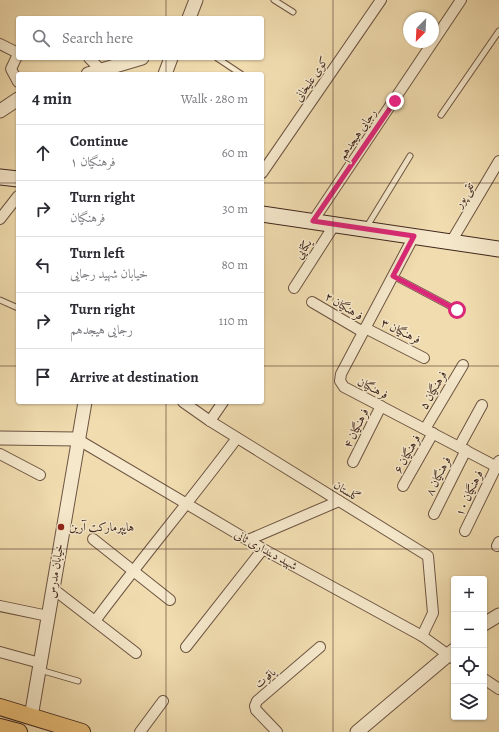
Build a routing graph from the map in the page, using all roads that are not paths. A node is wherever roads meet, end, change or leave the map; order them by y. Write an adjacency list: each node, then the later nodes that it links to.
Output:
1 (196, 0): 6 (street)
2 (274, 0): 5 (lane)
3 (381, 0): 24 (street, کوی علیخانی)
4 (462, 0): 30 (street, رجایی هیجدهم)
5 (294, 12)
6 (190, 16)
7 (499, 31): 21 (lane)
8 (0, 44): 9 (street)
9 (16, 52)
10 (16, 58): 18 (street)
11 (91, 60): 15 (street)
12 (136, 60): 15 (street)
13 (171, 60): 16 (street)
14 (220, 60): 17 (lane)
15 (100, 72)
16 (166, 72)
17 (238, 72)
18 (16, 78)
19 (16, 100): 20 (street)
20 (0, 111)
21 (440, 115)
22 (410, 156): 32 (lane)
23 (499, 161): 34 (street, تقی پور)
24 (264, 170)
25 (0, 177): 26 (main road)
26 (16, 179)
27 (16, 199): 29 (street)
28 (264, 214): 30 (main road)
29 (0, 219)
30 (313, 221): 31 (main road)
31 (335, 224): 32 (main road); 37 (street, یکتایی)
32 (365, 229): 33 (main road)
33 (414, 236): 34 (main road); 36 (street, فرهنگیان)
34 (451, 242): 35 (main road)
35 (499, 249)
36 (393, 276): 41 (lane); 42 (street, فرهنگیان)
37 (294, 288)
38 (0, 300): 40 (lane)
39 (312, 302): 42 (street, فرهنگیان ۲)
40 (16, 307)
41 (457, 310)
42 (364, 330): 43 (street, فرهنگیان ۳); 49 (street, فرهنگیان)
43 (424, 358)
44 (463, 365): 51 (street, فرهنگیان ۵)
45 (85, 404): 53 (street, خیابان مدرس)
46 (186, 404): 50 (street, گلستان)
47 (222, 404): 50 (street)
48 (482, 405): 55 (street, فرهنگیان ۸)
49 (381, 406): 51 (street, فرهنگیان); 57 (street, فرهنگیان ۴)
50 (210, 421): 52 (street, گلستان)
51 (429, 431): 55 (street, فرهنگیان); 60 (street, فرهنگیان ۶)
52 (237, 438): 61 (street, گلستان); 62 (street)
53 (77, 439): 54 (street); 62 (street, شهید دینداری ثانی); 69 (street, خیابان مدرس)
54 (2, 441)
55 (462, 448): 58 (street, فرهنگیان); 63 (street, فرهنگیان ۸)
56 (0, 454): 59 (street)
57 (354, 462)
58 (498, 465): 64 (street, فرهنگیان ۱۰)
59 (40, 475)
60 (403, 486)
61 (338, 501): 66 (street); 76 (street, گلستان)
62 (187, 505): 66 (street, شهید دینداری ثانی); 68 (street)
63 (434, 514)
64 (465, 531)
65 (93, 538): 68 (street)
66 (248, 540): 67 (street, شهید دینداری ثانی)
67 (263, 549): 76 (street, شهید دینداری ثانی); 77 (street)
68 (132, 572): 70 (street); 74 (street)
69 (52, 588): 73 (street, خیابان مدرس); 74 (street)
70 (170, 600)
71 (0, 606): 73 (street)
72 (499, 615): 75 (street)
73 (48, 616): 83 (street, خیابان مدرس)
74 (95, 621): 80 (street)
75 (487, 622)
76 (422, 636): 81 (street, شهید دینداری ثانی)
77 (186, 647)
78 (320, 647): 94 (street, یاقوت)
79 (0, 652): 83 (street)
80 (136, 653)
81 (451, 654)
82 (451, 656): 95 (street)
83 (40, 666): 84 (lane); 89 (street, خیابان مدرس)
84 (78, 681)
85 (487, 681): 86 (street)
86 (499, 689)
87 (163, 701): 93 (street)
88 (0, 707): 89 (main road)
89 (30, 724): 92 (main road)
90 (0, 727): 91 (main road)
91 (19, 732)
92 (82, 732)
93 (140, 732)
94 (276, 732)
95 (357, 732)

